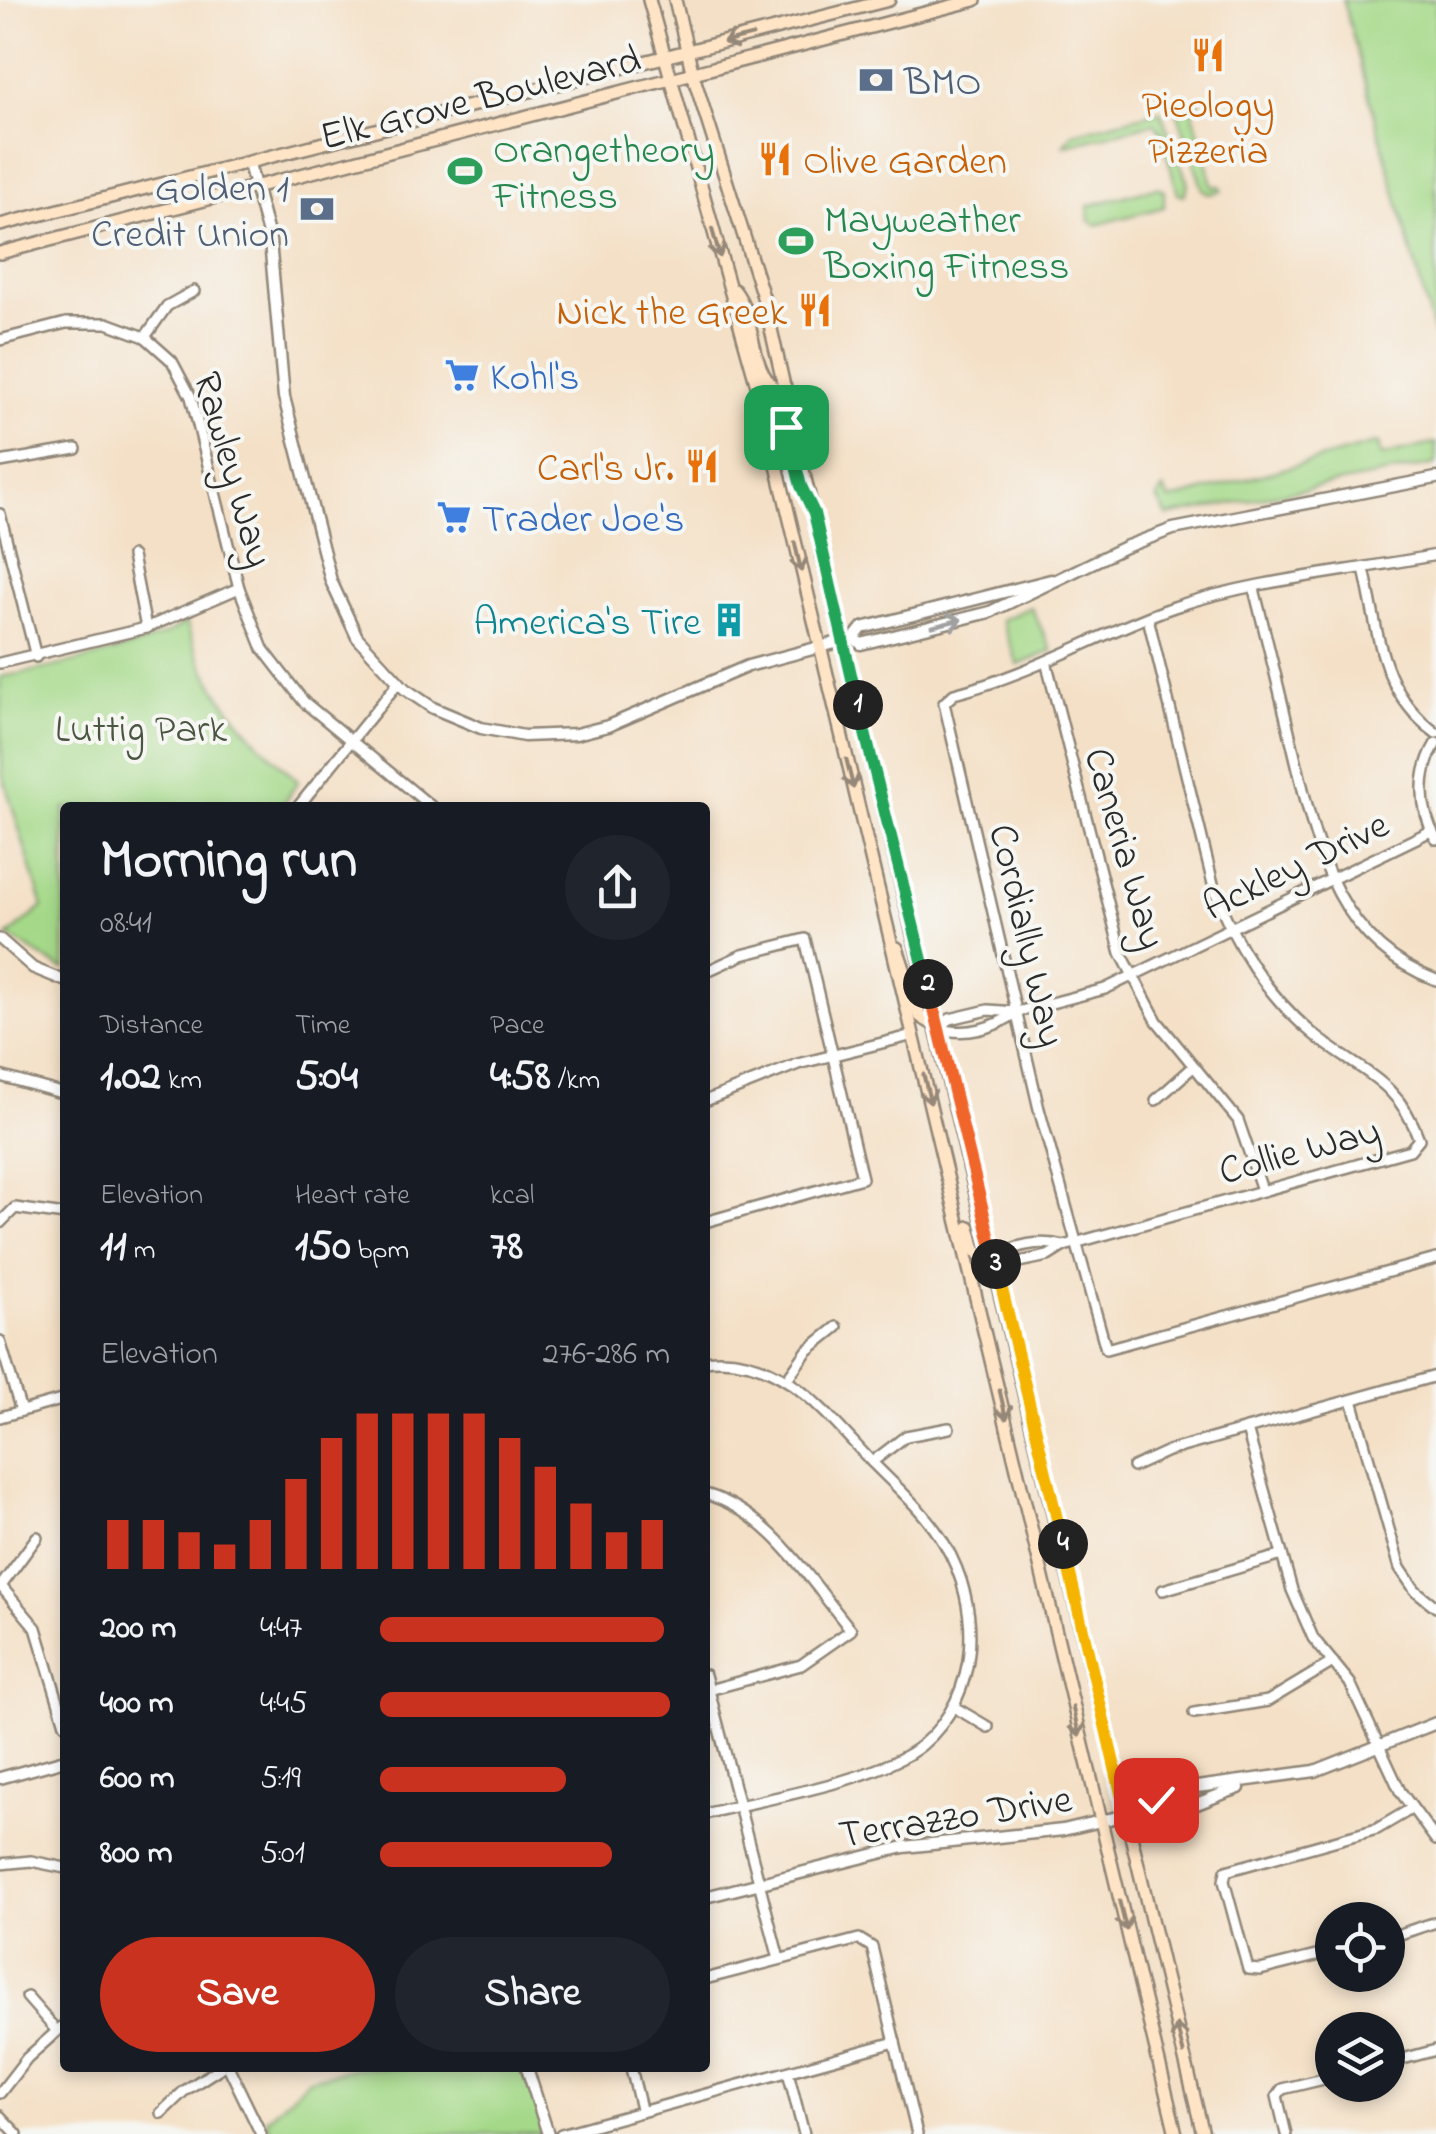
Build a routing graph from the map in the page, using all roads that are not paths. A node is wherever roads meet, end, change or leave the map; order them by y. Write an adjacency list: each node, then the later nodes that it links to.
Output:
1 (649, 0): 6 (main road)
2 (675, 0): 5 (main road)
3 (890, 0): 5 (main road, Elk Grove Boulevard, one-way to 5)
4 (975, 0): 7 (main road, Elk Grove Boulevard)
5 (687, 52): 6 (main road, Elk Grove Boulevard); 7 (main road)
6 (662, 58): 8 (main road); 9 (main road, Elk Grove Boulevard)
7 (694, 75): 8 (main road, Elk Grove Boulevard); 17 (main road)
8 (669, 82): 10 (main road, Elk Grove Boulevard); 13 (main road, one-way to 13)
9 (249, 164): 10 (street); 11 (main road, Elk Grove Boulevard)
10 (255, 185): 12 (main road, Elk Grove Boulevard); 36 (street)
11 (0, 225)
12 (0, 253)
13 (728, 283): 17 (main road); 18 (main road)
14 (194, 291): 15 (street)
15 (145, 337): 16 (street, Rawley Way); 27 (street, Rawley Way)
16 (0, 340)
17 (785, 387): 22 (main road)
18 (764, 407): 22 (main road); 32 (main road, one-way to 32)
19 (76, 449): 20 (street)
20 (0, 462)
21 (1436, 478): 31 (street)
22 (814, 513): 31 (main road)
23 (0, 514): 33 (street)
24 (1436, 555): 26 (street, Cordially Way)
25 (132, 556): 30 (street)
26 (1364, 569): 28 (street, Cordially Way); 37 (street)
27 (239, 588): 30 (street); 38 (street, Rawley Way)
28 (1254, 588): 29 (street, Cordially Way); 43 (street)
29 (1148, 618): 35 (street, Cordially Way); 44 (street, Collie Way)
30 (146, 628): 33 (street)
31 (848, 639): 32 (street); 52 (main road)
32 (819, 645): 36 (street); 45 (main road, one-way to 45)
33 (36, 657): 34 (street)
34 (0, 663)
35 (1046, 665): 48 (street, Caneria Way); 51 (street, Cordially Way)
36 (398, 684): 38 (street)
37 (1436, 733)
38 (349, 740): 40 (street); 41 (street, Rawley Way)
39 (1436, 743): 42 (street)
40 (302, 802)
41 (431, 802)
42 (1434, 835): 43 (street, Ackley Drive)
43 (1330, 880): 44 (street, Ackley Drive); 50 (street)
44 (1231, 930): 48 (street, Ackley Drive); 61 (street, Collie Way)
45 (889, 934): 52 (main road); 53 (main road)
46 (0, 939): 49 (street)
47 (710, 970): 54 (street)
48 (1133, 977): 51 (street, Ackley Drive); 55 (street, Caneria Way)
49 (60, 978)
50 (1436, 980)
51 (1016, 1012): 52 (street, Ackley Drive); 52 (street, Ackley Drive); 65 (street, Cordially Way)
52 (939, 1028): 66 (main road)
53 (914, 1036): 54 (street); 60 (main road, one-way to 60)
54 (833, 1056): 58 (street); 63 (street)
55 (1192, 1068): 59 (street); 61 (street, Caneria Way)
56 (0, 1076): 57 (street)
57 (60, 1093)
58 (710, 1100)
59 (1156, 1100)
60 (946, 1168): 66 (main road); 103 (main road, one-way to 103)
61 (1262, 1190): 65 (street, Collie Way)
62 (60, 1215): 64 (street)
63 (710, 1221)
64 (0, 1224)
65 (1070, 1244): 66 (street, Collie Way); 67 (street, Cordially Way)
66 (995, 1258): 102 (main road)
67 (1436, 1259)
68 (837, 1327): 72 (street)
69 (0, 1341): 75 (street)
70 (710, 1361): 72 (street)
71 (1436, 1376): 74 (street)
72 (787, 1379): 79 (street)
73 (60, 1400): 75 (street)
74 (1352, 1400): 78 (street); 86 (street)
75 (21, 1411): 76 (street)
76 (0, 1417)
77 (949, 1428): 79 (street)
78 (1247, 1429): 80 (street); 83 (street)
79 (872, 1462): 91 (street)
80 (1133, 1467)
81 (710, 1496): 88 (street)
82 (37, 1538): 84 (street)
83 (1282, 1555): 85 (street); 87 (street)
84 (1, 1585): 90 (street)
85 (1163, 1590)
86 (1436, 1608)
87 (1333, 1662): 92 (street); 95 (street)
88 (710, 1690)
89 (710, 1702): 99 (street)
90 (60, 1707)
91 (954, 1707): 94 (street); 99 (street)
92 (1194, 1713)
93 (1436, 1723): 95 (street)
94 (988, 1726)
95 (1381, 1748): 98 (street); 100 (street)
96 (60, 1761): 97 (street)
97 (0, 1778)
98 (1264, 1781): 102 (street); 102 (street)
99 (739, 1805): 101 (street); 107 (street)
100 (1411, 1810): 104 (street); 111 (street)
101 (710, 1813)
102 (1126, 1815): 103 (street, Terrazzo Drive); 136 (main road, one-way to 102)
103 (1099, 1822): 107 (street, Terrazzo Drive); 135 (main road, one-way to 135)
104 (1436, 1840)
105 (0, 1864): 106 (street)
106 (60, 1867)
107 (760, 1883): 108 (street, Terrazzo Drive); 112 (street)
108 (710, 1896)
109 (1436, 1922): 110 (street)
110 (1405, 1932)
111 (1315, 1956)
112 (779, 1959): 113 (street); 116 (street)
113 (710, 1978)
114 (26, 1997): 115 (street)
115 (60, 2027): 125 (street)
116 (895, 2042): 123 (street); 134 (street)
117 (1436, 2050): 118 (street)
118 (1405, 2058)
119 (213, 2072): 127 (street)
120 (231, 2072): 130 (street)
121 (527, 2072): 131 (street)
122 (632, 2072): 126 (street)
123 (788, 2072): 126 (street); 133 (street)
124 (1315, 2081): 137 (street)
125 (0, 2093)
126 (641, 2108): 132 (street)
127 (161, 2113)
128 (0, 2116): 129 (street)
129 (18, 2134)
130 (260, 2134)
131 (548, 2134)
132 (560, 2134)
133 (804, 2134)
134 (917, 2134)
135 (1176, 2134)
136 (1203, 2134)
137 (1286, 2134)

